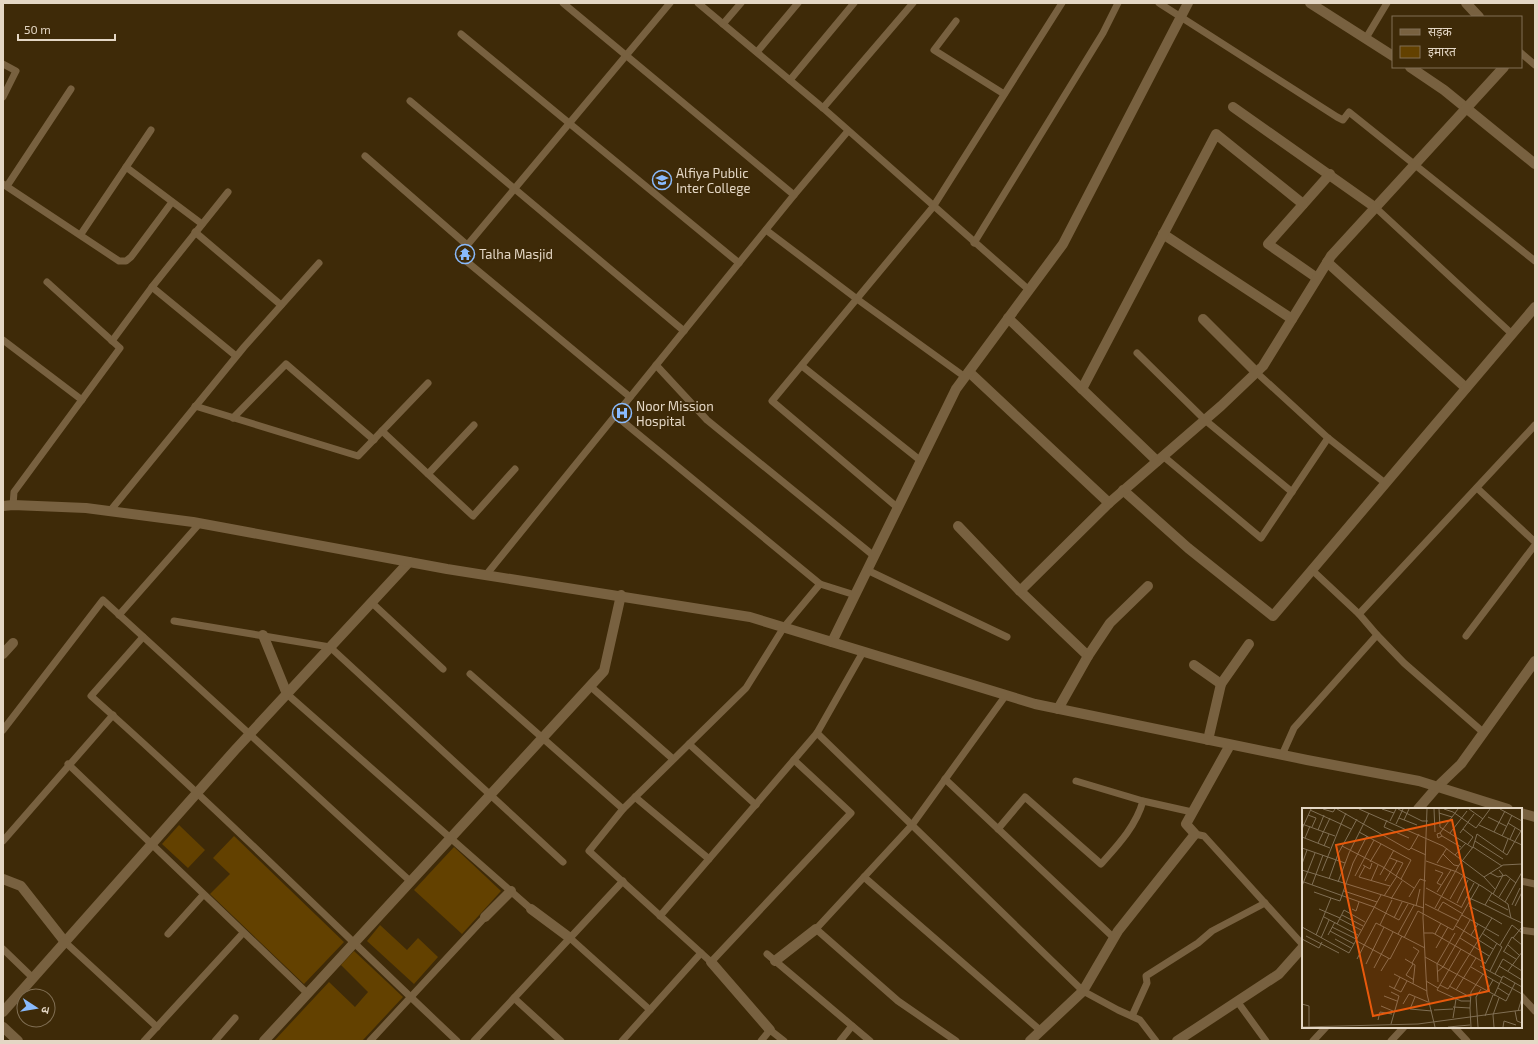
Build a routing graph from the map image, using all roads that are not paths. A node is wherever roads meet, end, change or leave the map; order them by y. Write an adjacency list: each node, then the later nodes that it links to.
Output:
1 (563, 3): 23 (lane)
2 (670, 3): 23 (lane)
3 (698, 3): 18 (lane)
4 (741, 3): 18 (lane)
5 (798, 3): 21 (lane)
6 (854, 3): 29 (lane)
7 (913, 3): 35 (lane)
8 (1062, 3): 31 (lane)
9 (1118, 3): 58 (lane)
10 (1159, 3): 16 (lane)
11 (1188, 3): 16 (street)
12 (1310, 3): 20 (street)
13 (1387, 3): 20 (lane)
14 (1466, 3): 15 (street)
15 (1478, 16)
16 (1180, 18): 41 (lane); 67 (street)
17 (956, 21): 31 (lane)
18 (723, 24): 21 (lane)
19 (461, 34): 37 (lane)
20 (1366, 38): 24 (street)
21 (757, 52): 29 (lane)
22 (1522, 54): 26 (lane)
23 (626, 55): 37 (lane); 48 (lane)
24 (1392, 55)
25 (3, 64): 32 (lane)
26 (1535, 65)
27 (1411, 68): 36 (street)
28 (1503, 68): 36 (street)
29 (790, 80): 35 (lane)
30 (71, 89): 45 (lane)
31 (1004, 94): 51 (lane)
32 (3, 97)
33 (410, 101): 46 (lane)
34 (1233, 107): 44 (street)
35 (823, 108): 39 (lane)
36 (1466, 108): 41 (street); 42 (street)
37 (570, 123): 46 (lane); 63 (lane)
38 (151, 130): 43 (lane)
39 (848, 131): 48 (lane); 51 (lane)
40 (365, 156): 59 (lane)
41 (1414, 164): 52 (street); 60 (lane)
42 (1535, 164)
43 (126, 167): 49 (lane); 56 (lane)
44 (1330, 174): 50 (street); 52 (street)
45 (5, 185): 56 (lane)
46 (514, 189): 59 (lane); 74 (lane)
47 (228, 192): 53 (lane)
48 (794, 195): 54 (lane)
49 (172, 202): 53 (lane); 56 (lane)
50 (1303, 204): 57 (street); 64 (street)
51 (933, 207): 58 (lane); 68 (lane)
52 (1376, 208): 61 (street); 75 (lane)
53 (202, 224): 55 (lane)
54 (766, 230): 63 (lane); 68 (lane)
55 (195, 232): 66 (lane); 69 (lane)
56 (81, 234)
57 (1163, 234): 73 (street); 86 (street)
58 (974, 243): 67 (lane)
59 (468, 246): 87 (lane)
60 (1535, 261)
61 (1327, 262): 64 (street); 85 (street)
62 (319, 263): 69 (lane)
63 (739, 263): 74 (lane)
64 (1317, 278): 73 (street)
65 (47, 282): 77 (lane)
66 (152, 287): 77 (lane); 79 (lane)
67 (1029, 290): 71 (street)
68 (857, 299): 81 (lane); 83 (lane)
69 (281, 305): 79 (lane)
70 (1535, 306): 75 (street)
71 (1008, 318): 83 (street); 86 (street)
72 (1203, 319): 82 (street)
73 (1292, 319): 82 (street)
74 (684, 331): 80 (lane)
75 (1512, 334): 85 (street)
76 (3, 340): 88 (lane)
77 (112, 341): 88 (lane)
78 (1137, 353): 92 (lane)
79 (236, 356): 89 (lane)
80 (656, 365): 87 (lane); 114 (lane)
81 (802, 366): 99 (lane); 108 (lane)
82 (1256, 372): 92 (street); 96 (lane)
83 (967, 374): 99 (street); 106 (street)
84 (428, 383): 95 (lane)
85 (1466, 388): 102 (street)
86 (1082, 389): 98 (street)
87 (630, 397): 90 (lane)
88 (82, 400): 107 (lane)
89 (195, 406): 91 (lane); 109 (lane)
90 (615, 415): 118 (lane); 119 (lane)
91 (233, 418): 97 (lane); 97 (lane)
92 (1204, 420): 98 (street); 105 (lane)
93 (474, 425): 101 (lane)
94 (1535, 425): 103 (lane)
95 (382, 431): 97 (lane); 101 (lane)
96 (1328, 438): 102 (lane); 105 (lane)
97 (374, 440)
98 (1160, 458): 104 (street); 105 (lane)
99 (921, 461): 108 (street)
100 (514, 469): 101 (lane)
101 (428, 474)
102 (1385, 484): 117 (street)
103 (1477, 488): 112 (lane); 125 (lane)
104 (1123, 490): 106 (street); 117 (street)
105 (1292, 492)
106 (1108, 503): 121 (street)
107 (8, 506): 109 (street)
108 (898, 508): 114 (street)
109 (110, 511): 110 (street)
110 (200, 523): 115 (street); 126 (lane)
111 (958, 526): 121 (street)
112 (1535, 542)
113 (1535, 545): 131 (lane)
114 (874, 556): 116 (street)
115 (409, 562): 118 (street); 124 (street)
116 (867, 570): 123 (street); 133 (lane)
117 (1312, 570): 125 (lane)
118 (486, 575): 122 (street)
119 (820, 584): 123 (lane); 128 (lane)
120 (1148, 586): 140 (street)
121 (1020, 590): 140 (street)
122 (621, 595): 128 (street); 146 (street)
123 (855, 595): 134 (street)
124 (371, 602): 137 (street); 143 (lane)
125 (1359, 614): 130 (lane)
126 (119, 615): 132 (lane); 151 (lane)
127 (174, 621): 129 (lane)
128 (784, 627): 134 (street); 157 (lane)
129 (263, 635): 137 (lane); 147 (street)
130 (1377, 635): 153 (lane); 159 (lane)
131 (1466, 636)
132 (143, 637): 150 (lane); 154 (lane)
133 (1007, 637)
134 (832, 642): 138 (street)
135 (13, 643): 139 (street)
136 (1249, 644): 145 (street)
137 (330, 647): 147 (street); 167 (lane)
138 (863, 652): 148 (street); 152 (lane)
139 (3, 654)
140 (1088, 656): 149 (street)
141 (1535, 661): 153 (street)
142 (1194, 666): 145 (street)
143 (443, 669)
144 (470, 674): 155 (lane)
145 (1221, 684): 156 (street)
146 (590, 686): 155 (street); 160 (lane)
147 (287, 694): 154 (street); 180 (lane)
148 (1006, 695): 149 (street); 163 (lane)
149 (1058, 709): 156 (street)
150 (113, 715): 162 (lane); 166 (lane)
151 (3, 730)
152 (818, 733): 161 (lane); 177 (lane)
153 (1484, 733): 165 (street)
154 (249, 734): 166 (street); 187 (lane)
155 (543, 737): 167 (street); 173 (lane)
156 (1208, 740): 158 (street)
157 (688, 744): 160 (lane); 170 (lane)
158 (1230, 745): 159 (street); 174 (street)
159 (1282, 755): 165 (street)
160 (673, 759): 168 (lane)
161 (794, 760): 170 (lane); 212 (lane)
162 (68, 764): 181 (lane); 182 (lane)
163 (945, 779): 177 (lane); 178 (lane)
164 (1076, 781): 169 (lane)
165 (1437, 787): 171 (street); 172 (street)
166 (198, 792): 182 (street); 205 (lane)
167 (490, 794): 180 (street); 184 (lane)
168 (635, 797): 173 (lane); 183 (lane)
169 (1143, 801): 174 (lane); 178 (lane)
170 (756, 805): 183 (lane)
171 (1419, 808)
172 (1502, 808)
173 (623, 809): 189 (lane)
174 (1192, 812): 179 (street)
175 (1522, 812): 176 (street)
176 (1535, 816)
177 (912, 825): 185 (lane); 214 (lane)
178 (998, 829): 203 (lane)
179 (1195, 834): 193 (lane); 203 (street)
180 (451, 838): 187 (street); 191 (lane)
181 (3, 841)
182 (150, 845): 192 (lane); 204 (street)
183 (709, 859): 195 (lane)
184 (563, 862)
185 (864, 877): 197 (lane); 232 (lane)
186 (3, 879): 204 (street)
187 (410, 881): 205 (street)
188 (1522, 881): 190 (lane)
189 (622, 882): 195 (lane); 202 (lane)
190 (1535, 884)
191 (511, 891): 194 (lane); 196 (street)
192 (203, 895): 199 (lane); 201 (lane)
193 (1265, 903): 206 (lane); 223 (lane)
194 (532, 909): 202 (street)
195 (660, 916): 209 (lane)
196 (485, 917): 217 (lane)
197 (816, 929): 211 (street); 246 (lane)
198 (1522, 930): 200 (lane)
199 (243, 932): 215 (lane); 227 (lane)
200 (1535, 932)
201 (168, 934)
202 (570, 938): 218 (lane); 221 (lane)
203 (1114, 938): 214 (street)
204 (65, 942): 213 (street); 227 (lane)
205 (353, 944): 215 (street); 217 (lane)
206 (1302, 945)
207 (1302, 947): 219 (street)
208 (3, 948): 213 (lane)
209 (701, 953): 212 (lane); 221 (lane)
210 (767, 954): 211 (lane)
211 (775, 961): 225 (lane)
212 (711, 962): 231 (street)
213 (33, 978): 222 (street)
214 (1083, 990): 223 (lane); 232 (street)
215 (307, 993): 236 (street)
216 (1522, 997): 220 (lane)
217 (411, 998): 237 (lane); 238 (lane)
218 (514, 998): 239 (lane); 240 (lane)
219 (1237, 1001): 249 (street); 250 (lane)
220 (1534, 1007)
221 (650, 1010): 241 (lane)
222 (3, 1012)
223 (1132, 1016): 248 (lane)
224 (235, 1018): 233 (lane)
225 (852, 1026): 244 (lane); 245 (lane)
226 (3, 1027): 234 (street)
227 (157, 1027): 235 (lane)
228 (1325, 1028): 251 (lane)
229 (1403, 1028): 252 (lane)
230 (1455, 1028): 253 (lane)
231 (770, 1030): 242 (lane); 243 (lane)
232 (1040, 1031): 247 (street)
233 (218, 1040)
234 (18, 1041)
235 (144, 1041)
236 (264, 1041)
237 (370, 1041)
238 (457, 1041)
239 (474, 1041)
240 (561, 1041)
241 (622, 1041)
242 (761, 1041)
243 (784, 1041)
244 (840, 1041)
245 (870, 1041)
246 (956, 1041)
247 (1030, 1041)
248 (1156, 1041)
249 (1177, 1041)
250 (1266, 1041)
251 (1313, 1041)
252 (1391, 1041)
253 (1467, 1041)

